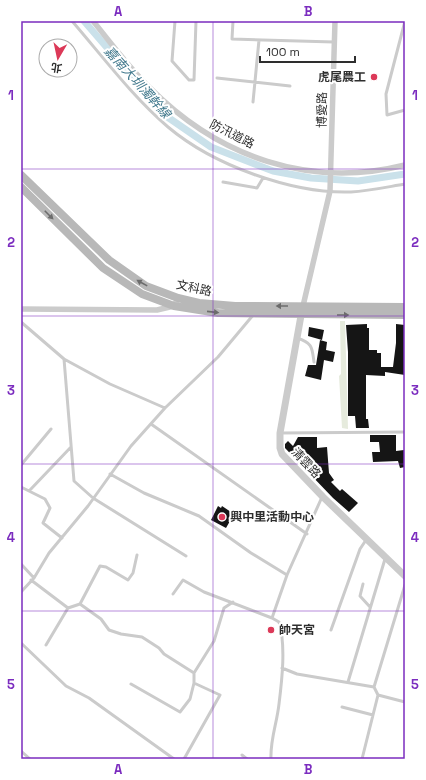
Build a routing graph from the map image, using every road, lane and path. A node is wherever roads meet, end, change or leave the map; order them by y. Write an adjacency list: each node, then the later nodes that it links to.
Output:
1 (72, 21): 18 (lane)
2 (93, 21): 17 (street, 防汛道路)
3 (174, 21): 4 (lane)
4 (196, 21)
5 (233, 21): 8 (lane)
6 (335, 21): 9 (street, 博愛路)
7 (405, 21): 14 (lane)
8 (259, 40): 9 (lane); 11 (lane)
9 (334, 42): 17 (street, 博愛路)
10 (217, 78): 11 (lane)
11 (255, 82): 12 (lane); 13 (lane)
12 (290, 86)
13 (252, 102)
14 (405, 110)
15 (405, 165): 17 (street, 防汛道路)
16 (21, 175): 23 (main road, 文科路)
17 (331, 175): 22 (street, 博愛路)
18 (263, 178): 19 (lane); 22 (lane)
19 (223, 182)
20 (405, 184): 22 (lane)
21 (21, 187): 24 (main road, 文科路)
22 (330, 189): 29 (street)
23 (39, 193): 24 (main road); 25 (main road, 文科路, one-way to 23)
24 (32, 198): 25 (main road, 文科路, one-way to 25)
25 (176, 302): 27 (street); 28 (main road, 文科路)
26 (405, 307): 29 (main road, 文科路)
27 (21, 309)
28 (257, 309): 29 (main road, 文科路); 35 (lane)
29 (302, 310): 30 (main road, 文科路, one-way to 30); 32 (street, 清雲路)
30 (405, 315)
31 (21, 322): 33 (lane)
32 (297, 338): 34 (lane); 39 (street, 清雲路)
33 (64, 360): 35 (lane); 40 (lane)
34 (314, 362)
35 (165, 408): 36 (lane)
36 (151, 424): 42 (lane); 47 (lane)
37 (51, 429): 41 (lane)
38 (405, 432): 39 (lane)
39 (280, 433): 45 (street, 清雲路)
40 (71, 447): 44 (lane); 46 (lane)
41 (21, 465)
42 (110, 474): 46 (lane); 55 (lane)
43 (21, 487): 44 (lane)
44 (30, 490): 48 (lane)
45 (323, 497): 47 (lane); 49 (street, 清雲路)
46 (93, 498): 48 (lane); 51 (lane)
47 (307, 534): 55 (lane)
48 (62, 538): 56 (lane)
49 (366, 540): 52 (street, 清雲路); 66 (lane)
50 (137, 555): 62 (lane)
51 (186, 556)
52 (385, 559): 54 (street, 清雲路); 63 (lane)
53 (21, 564): 56 (lane)
54 (404, 572)
55 (287, 575): 65 (lane)
56 (32, 579): 59 (lane); 64 (lane)
57 (363, 584): 63 (lane)
58 (405, 585): 74 (lane)
59 (21, 592)
60 (173, 594): 61 (lane)
61 (233, 602): 65 (lane); 70 (lane)
62 (80, 604): 64 (lane); 70 (lane)
63 (370, 607): 71 (lane)
64 (68, 608): 68 (lane)
65 (272, 618): 69 (lane)
66 (331, 630)
67 (21, 643): 82 (lane)
68 (46, 645)
69 (282, 668): 71 (lane); 85 (lane)
70 (194, 673): 72 (lane)
71 (348, 682): 74 (lane)
72 (194, 683): 73 (lane); 83 (lane)
73 (131, 684)
74 (374, 687): 75 (lane)
75 (378, 695): 76 (lane); 78 (lane)
76 (405, 702)
77 (342, 707): 78 (lane)
78 (373, 715): 86 (lane)
79 (21, 751): 81 (lane)
80 (242, 755): 84 (lane)
81 (30, 759)
82 (174, 759)
83 (184, 759)
84 (247, 759)
85 (271, 759)
86 (362, 759)

